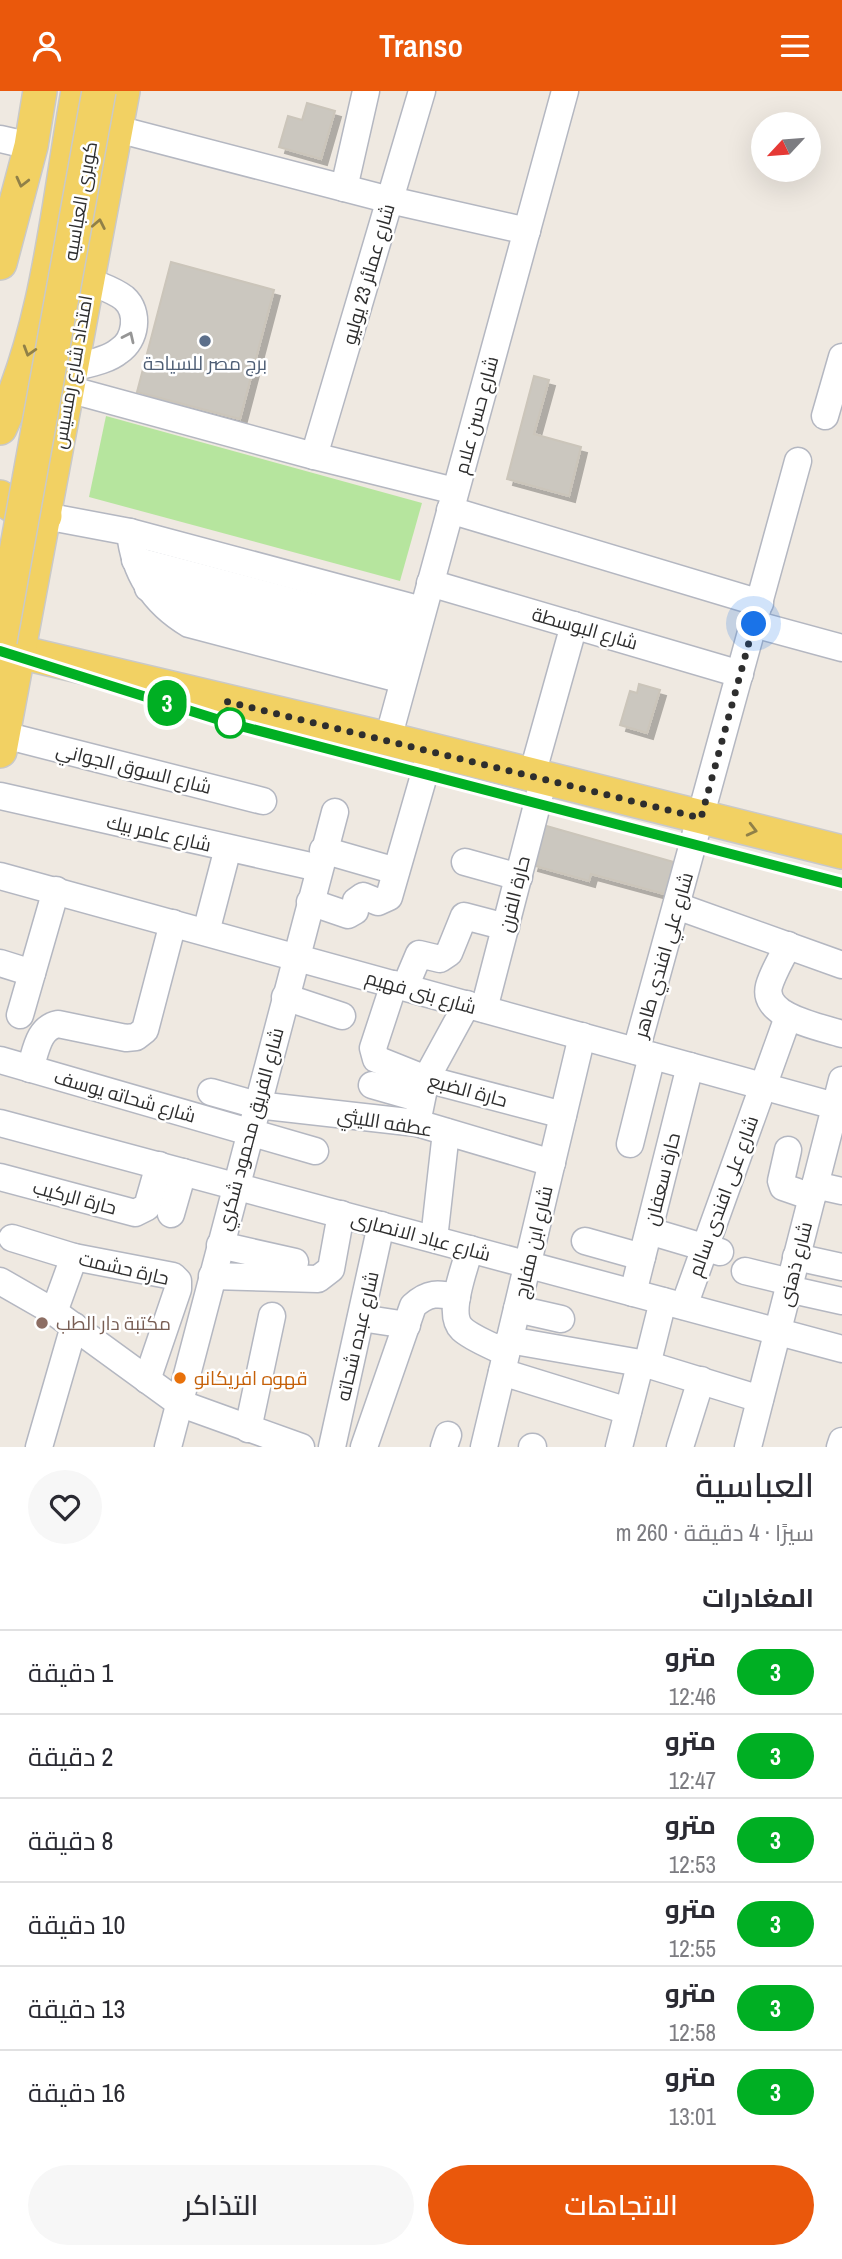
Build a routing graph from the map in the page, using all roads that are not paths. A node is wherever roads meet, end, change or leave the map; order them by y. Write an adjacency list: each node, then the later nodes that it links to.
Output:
1 (40, 91): 9 (main road)
2 (78, 91): 18 (main road, كوبرى العباسيه, one-way to 18)
3 (99, 91): 30 (main road, كوبرى العباسيه, bridge)
4 (123, 91): 8 (main road, امتداد شارع رمسيس)
5 (366, 91): 10 (street)
6 (422, 91): 11 (street, شارع عمائر 23 يوليو)
7 (565, 91): 12 (street, شارع حسن علام)
8 (117, 129): 10 (street); 14 (main road, امتداد شارع رمسيس, one-way to 8)
9 (16, 142): 13 (main road, one-way to 13)
10 (344, 188): 11 (street)
11 (390, 200): 12 (street); 19 (street, شارع عمائر 23 يوليو)
12 (527, 232): 22 (street, شارع حسن علام)
13 (0, 263)
14 (89, 281): 16 (main road, امتداد شارع رمسيس); 16 (street, one-way to 14)
15 (842, 357): 17 (street)
16 (70, 379): 19 (street); 23 (main road, امتداد شارع رمسيس)
17 (825, 416)
18 (0, 428)
19 (314, 457): 22 (street)
20 (798, 461): 27 (street, شارع علي افندي طاهر)
21 (0, 497): 23 (main road)
22 (452, 500): 26 (street, شارع حسن علام); 27 (street)
23 (46, 516): 24 (street); 30 (main road, امتداد شارع رمسيس)
24 (130, 532): 25 (street); 29 (street)
25 (135, 560): 29 (street); 29 (street)
26 (430, 583): 28 (street, شارع البوسطة); 29 (street, شارع حسن علام)
27 (757, 613): 31 (street); 32 (street, شارع علي افندي طاهر)
28 (574, 625): 32 (street, شارع البوسطة); 36 (street, حارة الفرن)
29 (413, 645): 33 (street, شارع حسن علام)
30 (6, 649): 33 (main road); 34 (main road)
31 (842, 649)
32 (740, 674): 40 (street, شارع علي افندي طاهر)
33 (388, 739): 35 (main road)
34 (2, 743): 38 (street, شارع السوق الجواني)
35 (431, 751): 36 (main road); 45 (street)
36 (538, 777): 40 (main road); 47 (street, حارة الفرن)
37 (0, 796): 41 (street, شارع عامر بيك)
38 (263, 801)
39 (335, 812): 43 (street, شارع الفريق محمود شكري)
40 (701, 818): 42 (main road, one-way to 42); 50 (street, شارع علي افندي طاهر)
41 (228, 848): 43 (street, شارع عامر بيك); 53 (street)
42 (842, 852)
43 (321, 859): 45 (street, شارع عامر بيك); 49 (street, شارع الفريق محمود شكري)
44 (465, 862): 47 (street)
45 (396, 871): 49 (street)
46 (0, 876): 48 (street, شارع بنى فهيم)
47 (519, 877): 52 (street, حارة الفرن)
48 (56, 890): 51 (street, شارع بنى فهيم); 58 (street)
49 (310, 902): 55 (street, شارع الفريق محمود شكري)
50 (677, 906): 54 (street); 67 (street, شارع علي افندي طاهر)
51 (173, 923): 53 (street, شارع بنى فهيم); 70 (street)
52 (506, 927): 59 (street); 61 (street, حارة الفرن)
53 (206, 932): 55 (street, شارع بنى فهيم)
54 (788, 945): 57 (street); 64 (street)
55 (295, 957): 59 (street, شارع بنى فهيم); 60 (street, شارع الفريق محمود شكري)
56 (0, 963): 58 (street)
57 (842, 965)
58 (32, 973): 62 (street)
59 (400, 986): 61 (street, شارع بنى فهيم); 75 (street, حارة الضبع)
60 (285, 997): 63 (street); 76 (street, شارع الفريق محمود شكري)
61 (476, 1007): 66 (street, شارع بنى فهيم); 75 (street, حارة الفرن)
62 (20, 1015)
63 (342, 1016)
64 (788, 1017): 65 (street); 73 (street, شارع على افندى سالم)
65 (842, 1034)
66 (582, 1036): 67 (street, شارع بنى فهيم); 78 (street, شارع ابن مفارج)
67 (644, 1054): 69 (street, شارع بنى فهيم); 82 (street, شارع علي افندي طاهر)
68 (0, 1060): 70 (street, شارع شحاته يوسف)
69 (690, 1066): 73 (street, شارع بنى فهيم); 94 (street, حارة سعفان)
70 (30, 1069): 80 (street, شارع شحاته يوسف)
71 (842, 1080): 77 (street, شارع ذهنى)
72 (372, 1085): 75 (street)
73 (762, 1086): 77 (street, شارع بنى فهيم); 100 (street, شارع على افندى سالم)
74 (211, 1092): 76 (street, عطفه الليثي)
75 (421, 1100): 76 (street, عطفه الليثي); 78 (street, حارة الضبع); 81 (street, عطفه الليثي)
76 (257, 1105): 80 (street, شارع الفريق محمود شكري)
77 (839, 1107): 89 (street, شارع ذهنى)
78 (563, 1115): 85 (street, شارع ابن مفارج)
79 (0, 1123): 86 (street, شارع عباد الانصارى)
80 (250, 1132): 84 (street, شارع شحاته يوسف); 88 (street, شارع الفريق محمود شكري)
81 (446, 1132): 85 (street, عطفه الليثي); 96 (street)
82 (630, 1144)
83 (788, 1150): 89 (street)
84 (314, 1151)
85 (552, 1163): 104 (street, شارع ابن مفارج)
86 (171, 1168): 87 (street, حارة الركيب); 88 (street, شارع عباد الانصارى); 91 (street)
87 (0, 1177)
88 (235, 1186): 92 (street, شارع عباد الانصارى); 98 (street, شارع الفريق محمود شكري)
89 (813, 1191): 90 (street); 108 (street, شارع ذهنى)
90 (842, 1191)
91 (171, 1214)
92 (341, 1214): 93 (street, شارع عباد الانصارى); 107 (street)
93 (382, 1225): 96 (street, شارع عباد الانصارى); 116 (street, شارع عبده شحاته)
94 (649, 1231): 100 (street); 102 (street, حارة سعفان)
95 (12, 1238): 101 (street, حارة حشمت)
96 (434, 1239): 99 (street, شارع عباد الانصارى)
97 (585, 1241): 102 (street)
98 (220, 1245): 103 (street); 107 (street, شارع الفريق محمود شكري)
99 (470, 1249): 104 (street, شارع عباد الانصارى); 111 (street)
100 (712, 1250): 113 (street, شارع على افندى سالم)
101 (74, 1257): 117 (street); 124 (street, حارة حشمت)
102 (642, 1257): 110 (street, حارة سعفان)
103 (295, 1262)
104 (528, 1264): 110 (street, شارع عباد الانصارى); 114 (street, شارع ابن مفارج)
105 (842, 1267): 108 (street)
106 (745, 1271): 108 (street)
107 (212, 1276): 127 (street, شارع الفريق محمود شكري)
108 (792, 1276): 112 (street); 120 (street, شارع ذهنى)
109 (0, 1281): 117 (street)
110 (633, 1293): 113 (street, شارع عباد الانصارى)
111 (457, 1297): 119 (street); 122 (street)
112 (842, 1301)
113 (673, 1303): 120 (street, شارع عباد الانصارى); 123 (street)
114 (517, 1309): 118 (street); 122 (street, شارع ابن مفارج)
115 (272, 1316): 129 (street)
116 (360, 1318): 119 (street); 134 (street, شارع عبده شحاته)
117 (64, 1319): 124 (street); 131 (street)
118 (561, 1319)
119 (407, 1325): 135 (street)
120 (777, 1331): 121 (street, شارع عباد الانصارى); 126 (street, شارع ذهنى)
121 (842, 1349)
122 (506, 1355): 123 (street); 128 (street); 136 (street, شارع ابن مفارج)
123 (646, 1364): 125 (street); 128 (street)
124 (147, 1380): 127 (street)
125 (701, 1380): 126 (street); 138 (street)
126 (760, 1399): 139 (street, شارع ذهنى)
127 (178, 1403): 129 (street); 132 (street, شارع الفريق محمود شكري)
128 (628, 1411): 137 (street)
129 (248, 1429): 133 (street)
130 (842, 1441): 140 (street)
131 (39, 1447)
132 (168, 1447)
133 (301, 1447)
134 (332, 1447)
135 (364, 1447)
136 (484, 1447)
137 (619, 1447)
138 (680, 1447)
139 (748, 1447)
140 (840, 1447)

